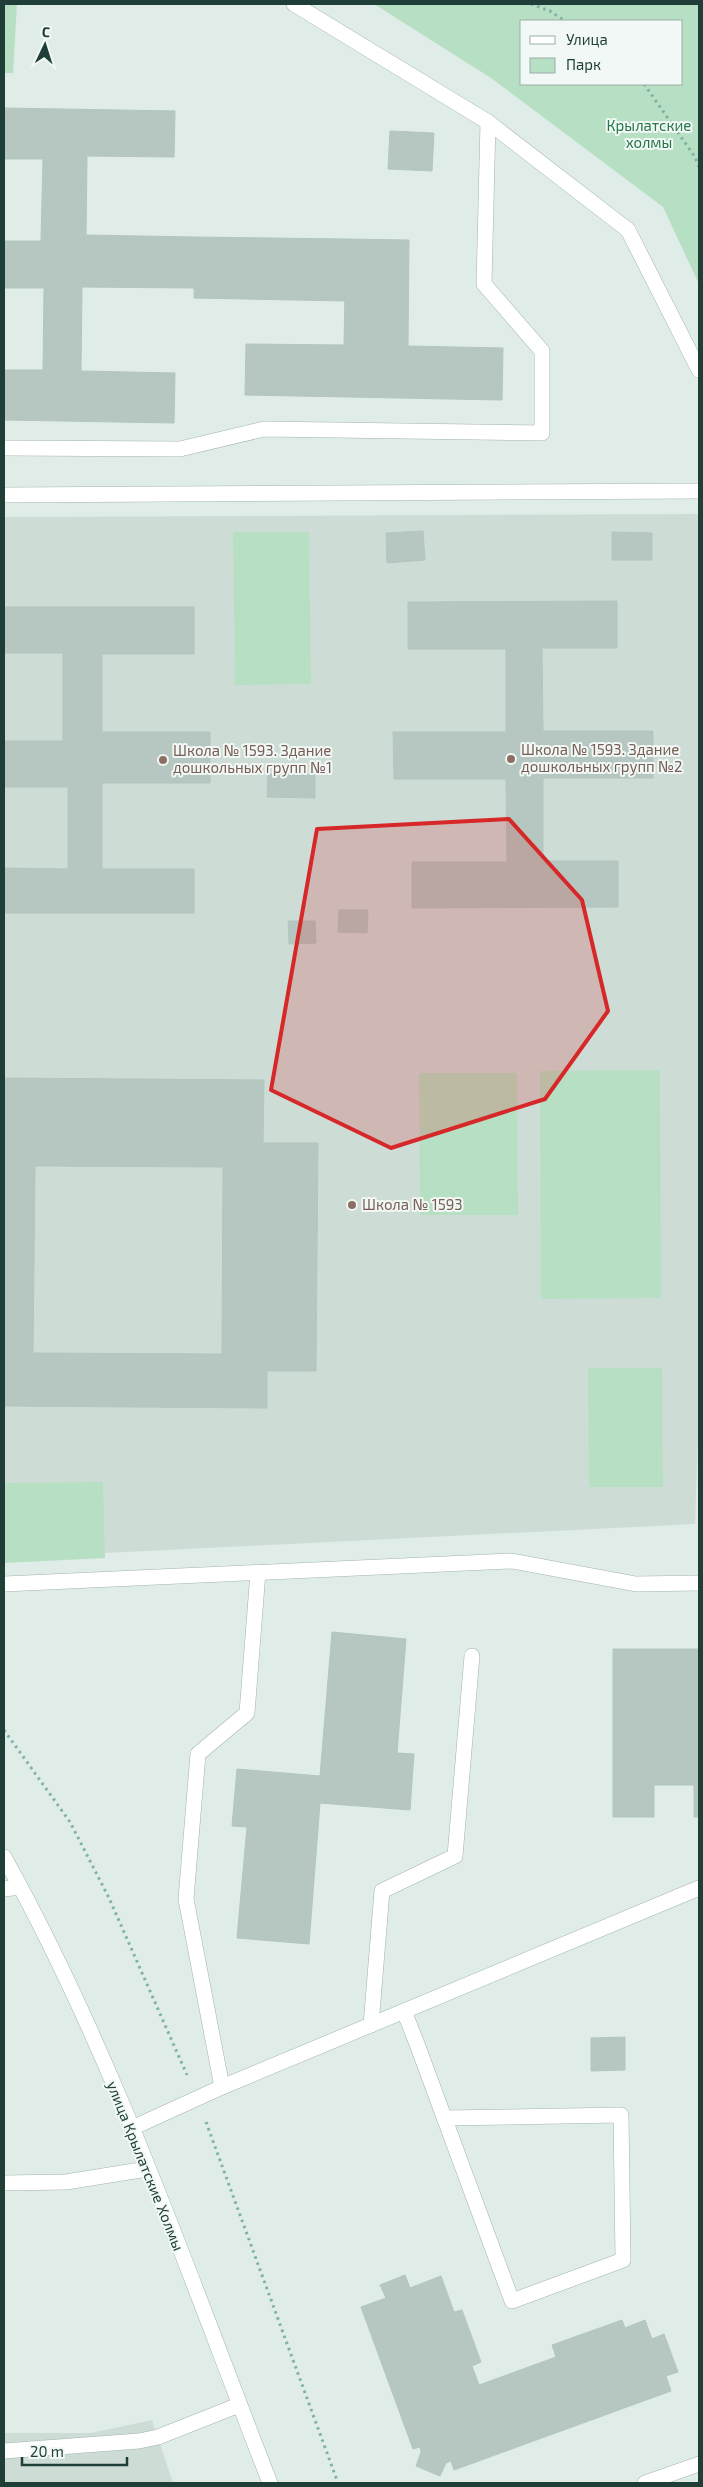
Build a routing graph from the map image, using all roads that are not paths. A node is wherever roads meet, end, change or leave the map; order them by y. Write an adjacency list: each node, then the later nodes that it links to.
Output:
1 (294, 4): 2 (street)
2 (488, 122): 3 (street); 4 (street)
3 (699, 370)
4 (4, 448)
5 (699, 491): 6 (street)
6 (4, 495)
7 (258, 1572): 8 (street); 9 (street); 17 (street)
8 (4, 1584)
9 (699, 1584)
10 (472, 1656): 16 (street)
11 (4, 1857): 12 (street, улица Крылатские Холмы)
12 (20, 1887): 14 (street); 19 (street, улица Крылатские Холмы)
13 (699, 1888): 15 (street)
14 (4, 1889)
15 (404, 2011): 16 (street); 18 (street)
16 (371, 2025): 17 (street)
17 (222, 2087): 19 (street)
18 (444, 2118): 18 (street)
19 (132, 2128): 20 (street, улица Крылатские Холмы)
20 (147, 2169): 21 (street); 22 (street, улица Крылатские Холмы)
21 (4, 2183)
22 (239, 2405): 23 (street); 25 (street, улица Крылатские Холмы)
23 (4, 2451)
24 (699, 2464): 26 (street)
25 (270, 2483)
26 (645, 2483)

